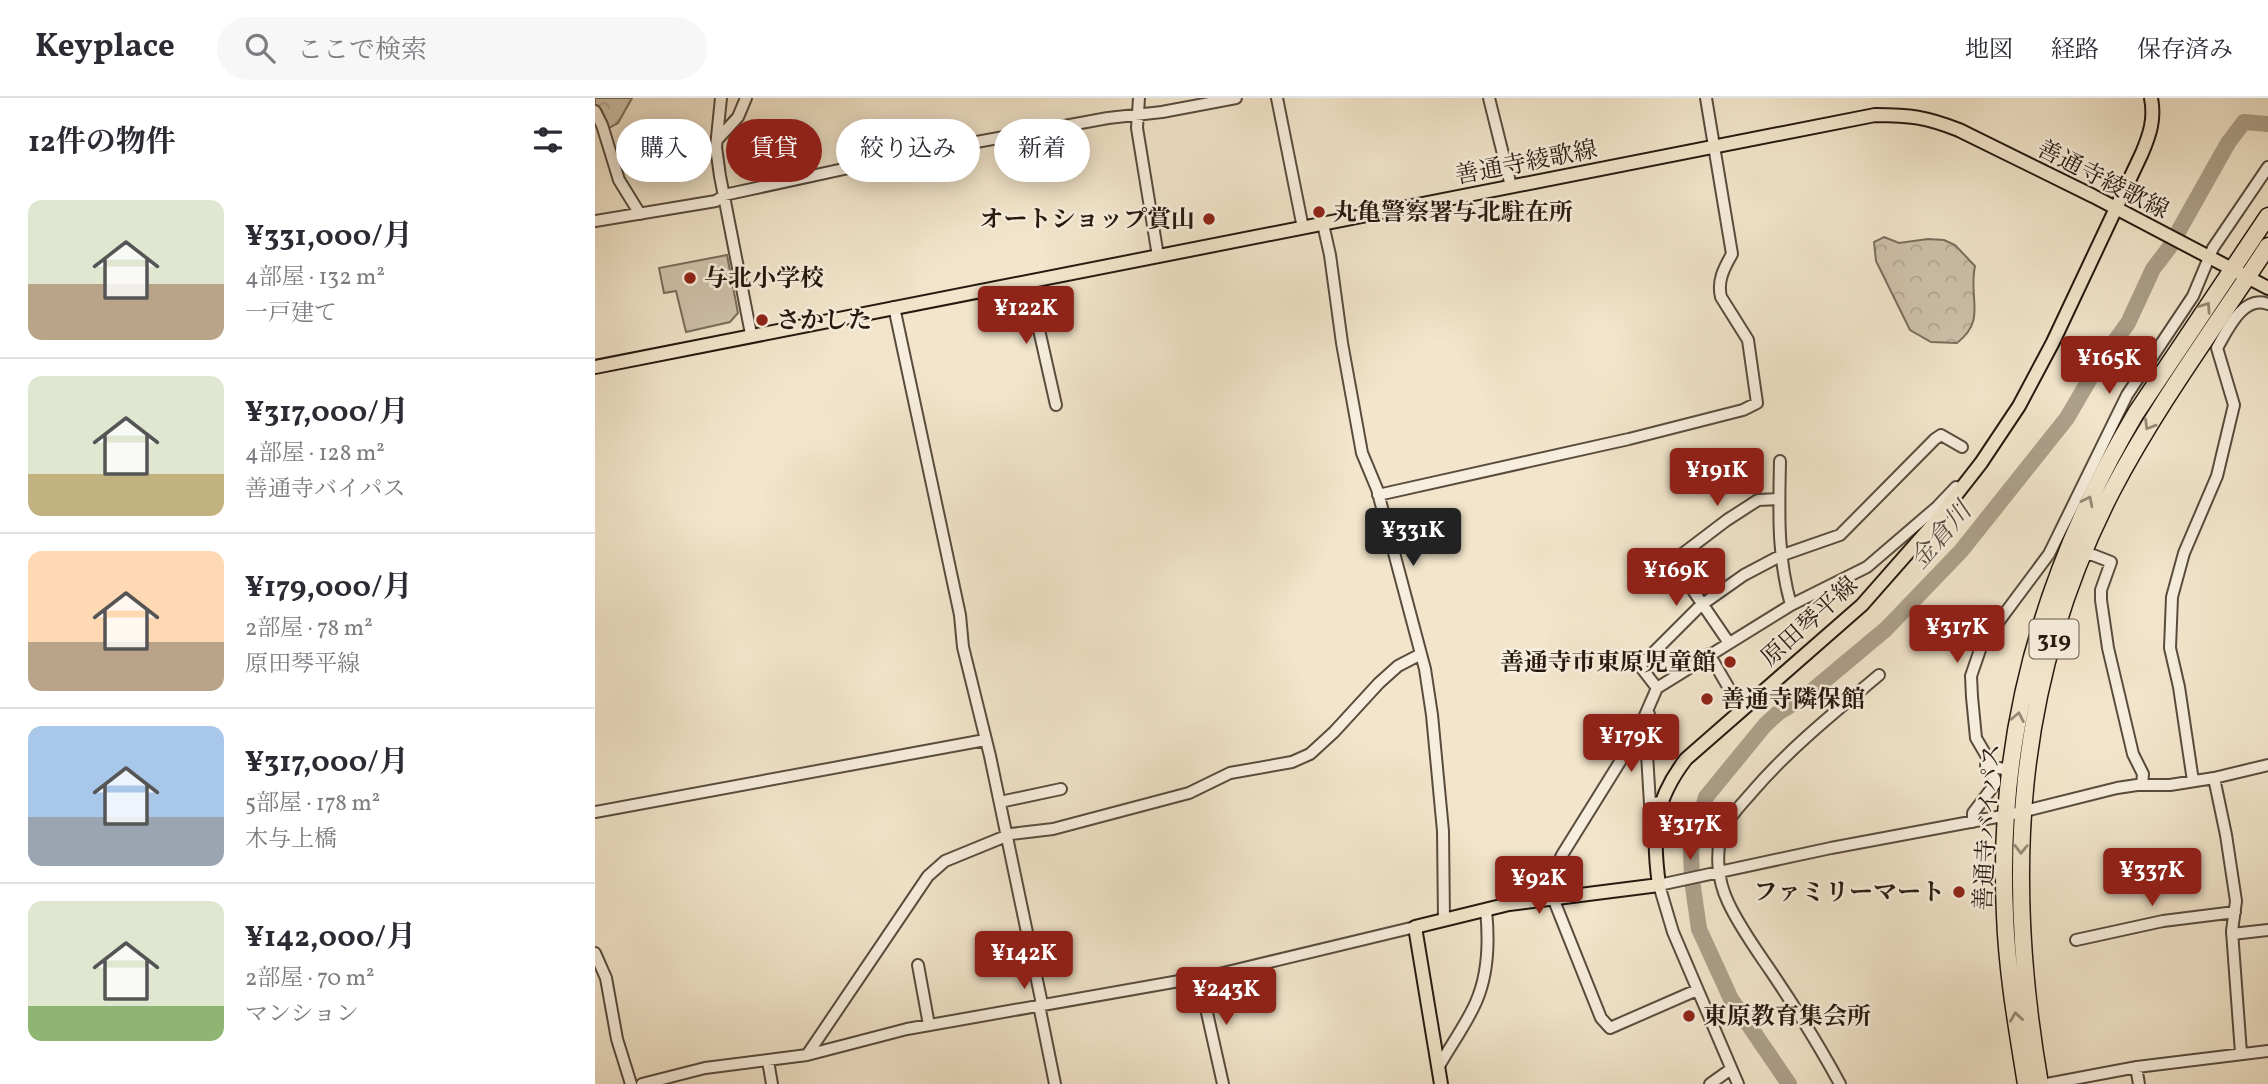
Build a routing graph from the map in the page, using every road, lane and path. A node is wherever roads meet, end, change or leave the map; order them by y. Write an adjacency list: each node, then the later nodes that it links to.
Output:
1 (721, 98): 11 (street)
2 (745, 98): 11 (street)
3 (1139, 98): 10 (street)
4 (1235, 98): 10 (street)
5 (1277, 98): 21 (street)
6 (1489, 98): 14 (street)
7 (1706, 98): 12 (street)
8 (2151, 98): 16 (main road, 原田琴平線)
9 (595, 111): 17 (street)
10 (1136, 115): 15 (street); 24 (street)
11 (717, 140): 15 (street)
12 (1716, 146): 14 (main road, 善通寺綾歌線); 16 (main road, 善通寺綾歌線); 37 (street)
13 (2268, 167): 23 (street)
14 (1511, 186): 20 (main road, 善通寺綾歌線)
15 (725, 195): 17 (street); 31 (street)
16 (2116, 208): 23 (main road, 善通寺綾歌線); 36 (main road, 原田琴平線)
17 (640, 214): 19 (street)
18 (2268, 216): 25 (highway, 善通寺バイパス / 319)
19 (595, 221)
20 (1323, 224): 21 (main road, 善通寺綾歌線); 37 (street)
21 (1303, 228): 24 (main road, 善通寺綾歌線)
22 (2268, 246): 26 (highway, 善通寺バイパス / 319)
23 (2206, 254): 25 (main road, 善通寺綾歌線); 39 (street)
24 (1158, 256): 27 (main road, 善通寺綾歌線)
25 (2232, 268): 26 (main road, 善通寺綾歌線); 39 (highway, 善通寺バイパス / 319, one-way to 25)
26 (2247, 278): 28 (main road, 善通寺綾歌線); 40 (highway, 善通寺バイパス / 319, one-way to 40)
27 (1028, 281): 30 (main road, 善通寺綾歌線); 33 (street)
28 (2268, 288)
29 (2268, 304): 56 (street)
30 (894, 307): 31 (main road, 善通寺綾歌線); 52 (street)
31 (751, 334): 32 (main road, 善通寺綾歌線)
32 (595, 367)
33 (1056, 405)
34 (1962, 447): 41 (street)
35 (1780, 461): 38 (street)
36 (1965, 483): 43 (street); 50 (main road, 原田琴平線)
37 (1378, 495): 45 (street)
38 (1779, 499): 41 (street); 42 (street)
39 (2057, 554): 40 (street); 51 (street); 54 (highway, 善通寺バイパス / 319, one-way to 39)
40 (2083, 555): 57 (street); 62 (highway, 善通寺バイパス / 319)
41 (1780, 556): 42 (street); 43 (street)
42 (1704, 604): 44 (street); 48 (street)
43 (1791, 605): 44 (street)
44 (1729, 643): 46 (street)
45 (1421, 654): 64 (street); 70 (street)
46 (1709, 654): 48 (street); 50 (street)
47 (1879, 675): 65 (street)
48 (1657, 688): 49 (street)
49 (1650, 707): 60 (street); 67 (street)
50 (1741, 709): 60 (main road, 原田琴平線)
51 (1976, 738): 54 (street); 63 (street)
52 (985, 740): 59 (street); 61 (street)
53 (2268, 765): 55 (street)
54 (2010, 770): 62 (highway, 善通寺バイパス / 319)
55 (2214, 778): 56 (street); 69 (street)
56 (2193, 781): 57 (street)
57 (2142, 785): 62 (street)
58 (1061, 789): 59 (street)
59 (1000, 802): 64 (street)
60 (1660, 802): 66 (main road, 原田琴平線)
61 (595, 812)
62 (2014, 814): 63 (street); 98 (highway, 善通寺バイパス / 319, one-way to 62); 99 (highway, 善通寺バイパス / 319, one-way to 99)
63 (1973, 822): 65 (street)
64 (1007, 837): 79 (street); 83 (street)
65 (1719, 872): 66 (street); 97 (street)
66 (1663, 883): 67 (main road); 78 (street)
67 (1547, 898): 68 (main road); 78 (street)
68 (1486, 910): 70 (main road); 86 (street)
69 (2235, 912): 73 (street); 74 (street)
70 (1444, 920): 71 (main road)
71 (1415, 927): 77 (street); 86 (main road)
72 (2268, 930): 73 (street)
73 (2232, 934): 82 (street)
74 (2076, 940)
75 (595, 953): 89 (street)
76 (918, 965): 80 (street)
77 (1199, 977): 79 (street); 93 (street)
78 (1697, 990): 87 (street)
79 (1041, 1004): 80 (street); 92 (street)
80 (929, 1025): 83 (street)
81 (2268, 1051): 82 (street)
82 (2241, 1053): 85 (street)
83 (807, 1055): 84 (street)
84 (768, 1061): 88 (street); 91 (street)
85 (2136, 1067): 100 (street); 101 (street)
86 (1438, 1068): 94 (main road)
87 (1731, 1069): 95 (street); 96 (street)
88 (685, 1078): 90 (street)
89 (631, 1084)
90 (642, 1084)
91 (772, 1084)
92 (1055, 1084)
93 (1223, 1084)
94 (1441, 1084)
95 (1710, 1084)
96 (1738, 1084)
97 (1839, 1084)
98 (2026, 1084)
99 (2040, 1084)
100 (2047, 1084)
101 (2139, 1084)

